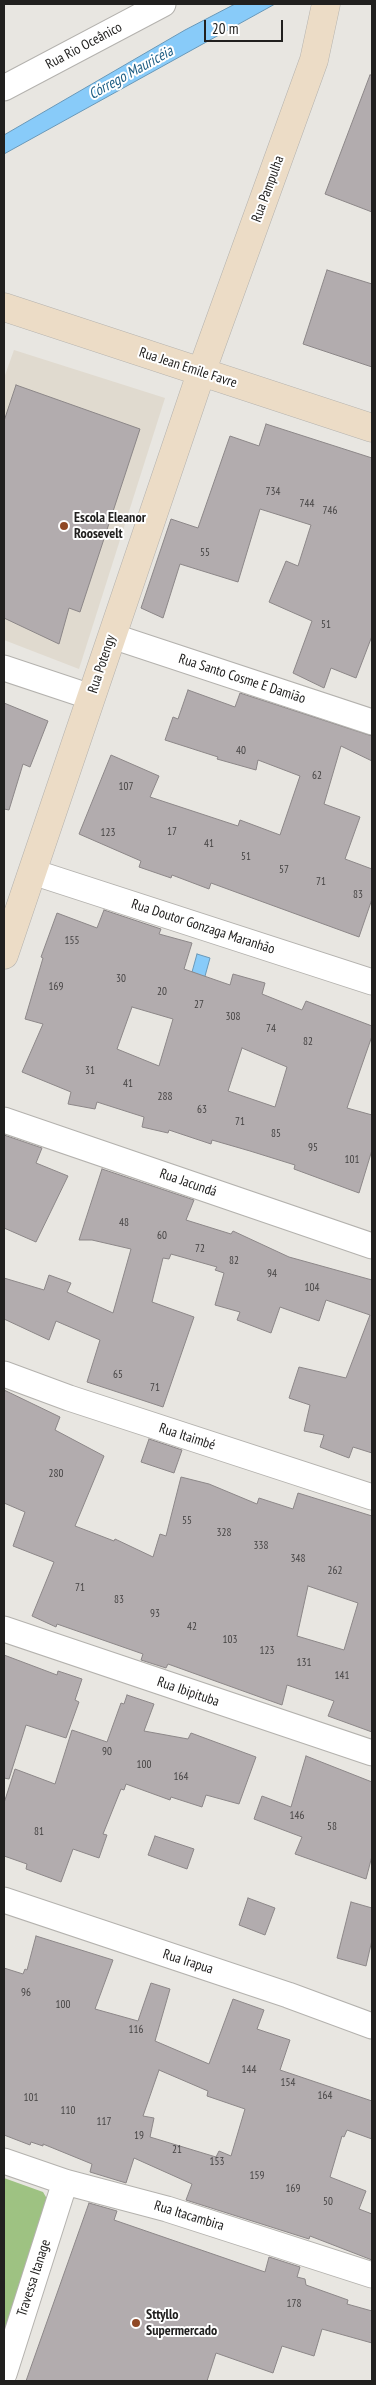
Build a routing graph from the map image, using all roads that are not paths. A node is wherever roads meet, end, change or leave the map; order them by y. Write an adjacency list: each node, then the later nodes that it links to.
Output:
1 (164, 4): 3 (street, Rua Rio Oceânico)
2 (326, 4): 5 (main road, Rua Pampulha)
3 (4, 88)
4 (4, 307): 5 (main road, Rua Jean Emile Favre)
5 (201, 373): 6 (main road, Rua Jean Emile Favre); 7 (main road, Rua Potengy)
6 (372, 428)
7 (112, 636): 9 (main road, Rua Potengy); 10 (street, Rua Santo Cosme E Damião)
8 (4, 668): 9 (street)
9 (91, 697): 11 (main road, Rua Potengy)
10 (372, 722)
11 (33, 872): 12 (main road, Rua Potengy); 13 (street, Rua Doutor Gonzaga Maranhão)
12 (4, 955)
13 (372, 982)
14 (4, 1120): 15 (street, Rua Jacundá)
15 (372, 1246)
16 (4, 1374): 17 (street, Rua Itaimbé)
17 (372, 1497)
18 (4, 1629): 19 (street, Rua Ibipituba)
19 (372, 1753)
20 (4, 1900): 21 (street, Rua Irapua)
21 (372, 2026)
22 (4, 2161): 23 (street, Rua Itacambira)
23 (65, 2182): 24 (street, Rua Itacambira); 25 (street, Travessa Itanage)
24 (372, 2275)
25 (4, 2374)

